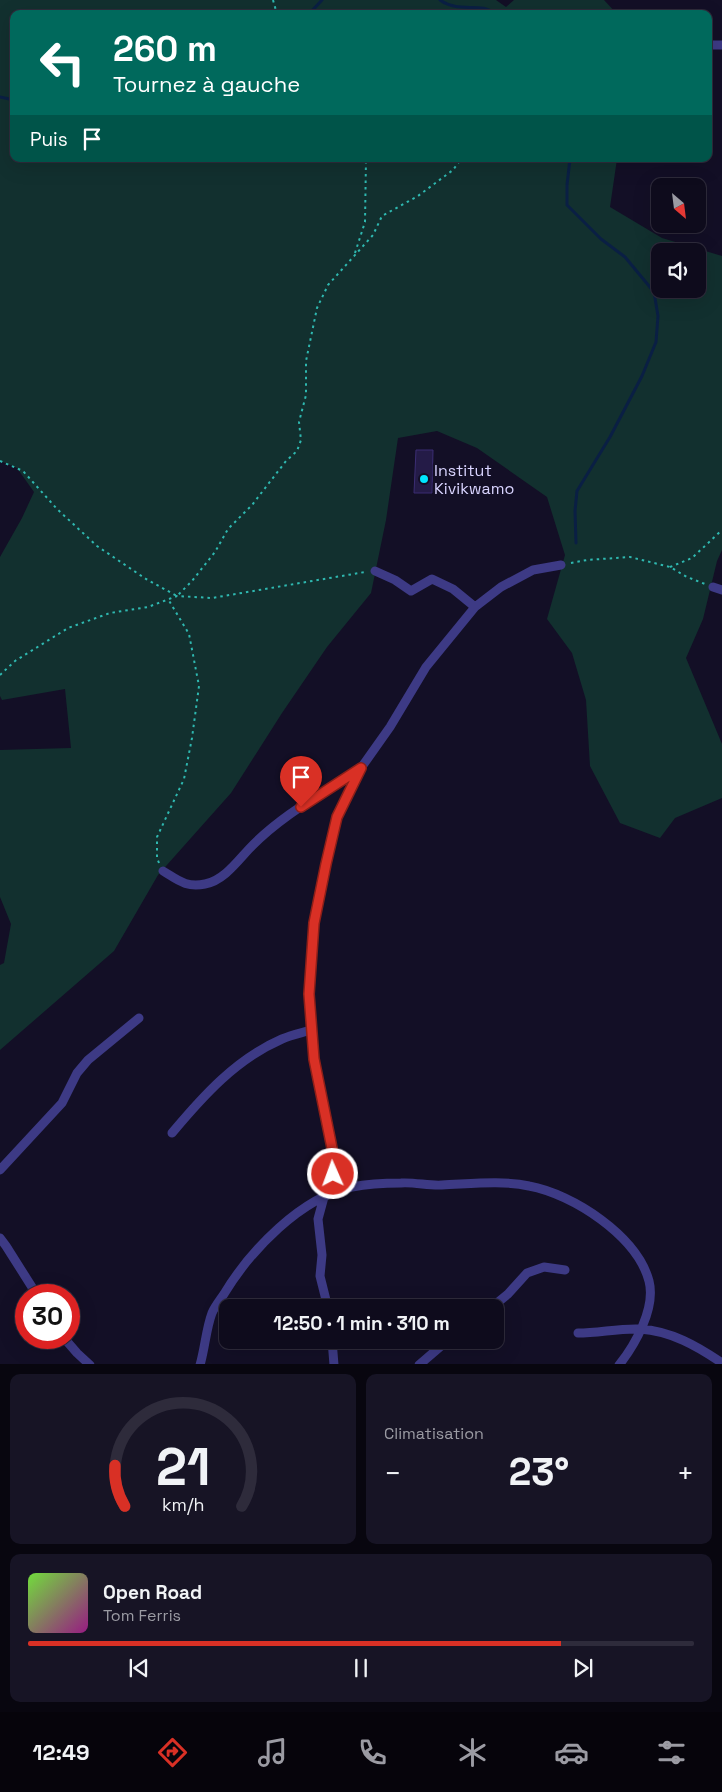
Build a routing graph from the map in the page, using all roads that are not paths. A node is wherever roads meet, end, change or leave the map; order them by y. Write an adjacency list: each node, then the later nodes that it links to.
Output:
1 (561, 565): 5 (street)
2 (375, 571): 5 (street)
3 (712, 587): 4 (street)
4 (722, 590)
5 (475, 607): 6 (street)
6 (361, 768): 7 (street); 9 (street)
7 (163, 871)
8 (139, 1018): 11 (street)
9 (311, 1030): 10 (street); 12 (street)
10 (172, 1133)
11 (0, 1170)
12 (324, 1196): 16 (street); 18 (street); 25 (street)
13 (0, 1238): 15 (street)
14 (565, 1270): 17 (street)
15 (29, 1284)
16 (326, 1299)
17 (502, 1299)
18 (641, 1330): 19 (street); 23 (street); 28 (street)
19 (578, 1333)
20 (74, 1349): 24 (street)
21 (333, 1349): 26 (street)
22 (437, 1349): 27 (street)
23 (722, 1363)
24 (90, 1364)
25 (200, 1364)
26 (334, 1364)
27 (419, 1364)
28 (619, 1364)

